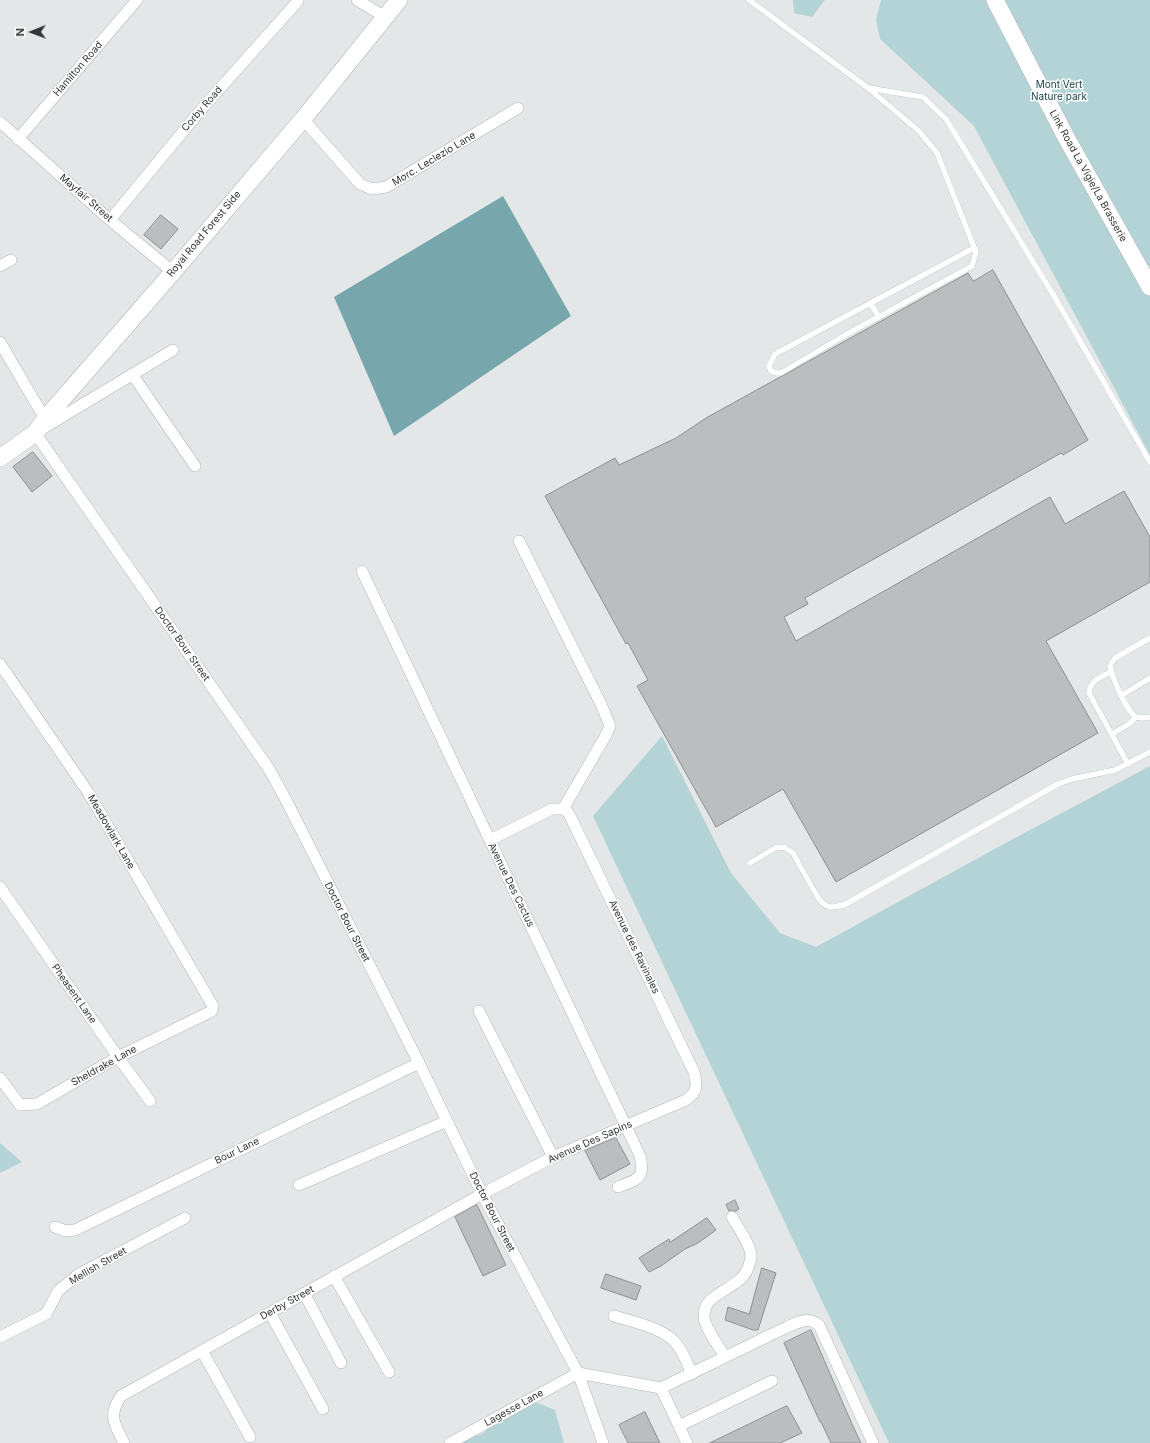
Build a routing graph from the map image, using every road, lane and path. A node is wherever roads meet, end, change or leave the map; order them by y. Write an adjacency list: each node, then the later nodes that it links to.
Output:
1 (137, 0): 12 (street, Hamilton Road)
2 (357, 0): 7 (street)
3 (399, 0): 7 (main road, Royal Road Forest Side)
4 (749, 0): 8 (lane)
5 (995, 0): 18 (main road, Link Road La Vigie/La Brasserie)
6 (298, 1): 13 (street, Corby Road)
7 (385, 17): 10 (main road, Royal Road Forest Side)
8 (868, 88): 14 (lane); 27 (lane)
9 (518, 108): 10 (street, Morc. Leclezio Lane)
10 (302, 119): 17 (main road, Royal Road Forest Side)
11 (0, 122): 12 (street, Mayfair Street)
12 (18, 139): 13 (street, Mayfair Street)
13 (110, 220): 17 (street, Mayfair Street)
14 (974, 248): 19 (lane); 20 (lane)
15 (11, 260): 16 (street)
16 (0, 266)
17 (173, 272): 24 (main road, Royal Road Forest Side)
18 (1150, 287)
19 (871, 304): 20 (lane); 20 (lane)
20 (879, 317)
21 (0, 342): 24 (street)
22 (172, 350): 23 (street)
23 (132, 374): 25 (street); 28 (street)
24 (45, 419): 25 (main road, Royal Road Forest Side)
25 (35, 433): 26 (main road, Royal Road Forest Side); 48 (street, Doctor Bour Street)
26 (0, 458)
27 (1150, 462)
28 (195, 466)
29 (518, 541): 41 (street)
30 (362, 571): 42 (street, Avenue Des Cactus)
31 (1150, 638): 33 (lane)
32 (0, 664): 45 (street, Meadowlark Lane)
33 (1110, 672): 35 (lane); 38 (lane)
34 (1150, 678): 35 (lane)
35 (1122, 695): 36 (lane)
36 (1136, 717): 37 (lane); 38 (lane)
37 (1150, 717)
38 (1112, 734): 40 (lane)
39 (1150, 752): 40 (lane)
40 (1128, 764): 43 (lane)
41 (563, 809): 42 (street); 50 (street, Avenue des Ravinales)
42 (490, 840): 53 (street, Avenue Des Cactus)
43 (750, 863)
44 (0, 887): 47 (street, Pheasent Lane)
45 (213, 1006): 47 (street, Sheldrake Lane)
46 (479, 1011): 54 (street)
47 (118, 1057): 49 (street, Sheldrake Lane); 51 (street, Pheasent Lane)
48 (419, 1063): 52 (street, Doctor Bour Street); 60 (street, Bour Lane)
49 (0, 1078)
50 (696, 1089): 53 (street, Avenue Des Sapins)
51 (150, 1101)
52 (447, 1120): 55 (street); 57 (street, Doctor Bour Street)
53 (626, 1126): 54 (street, Avenue Des Sapins); 56 (street, Avenue Des Cactus)
54 (552, 1158): 57 (street, Avenue Des Sapins)
55 (299, 1185)
56 (618, 1187)
57 (482, 1194): 61 (street, Derby Street); 70 (street, Doctor Bour Street)
58 (732, 1217): 67 (street)
59 (185, 1218): 65 (street, Mellish Street)
60 (54, 1227)
61 (334, 1276): 62 (street, Derby Street); 69 (street)
62 (304, 1293): 63 (street, Derby Street); 68 (street)
63 (270, 1312): 66 (street, Derby Street); 74 (street)
64 (614, 1316): 71 (street)
65 (0, 1337)
66 (202, 1351): 76 (street); 77 (street, Derby Street)
67 (726, 1356): 71 (street); 81 (street)
68 (341, 1363)
69 (389, 1372)
70 (578, 1373): 73 (street); 78 (street, Lagesse Lane); 79 (street, Doctor Bour Street)
71 (692, 1374): 73 (street)
72 (772, 1381): 75 (street)
73 (661, 1388): 75 (street)
74 (323, 1409)
75 (679, 1426): 80 (street)
76 (250, 1438)
77 (124, 1443)
78 (450, 1443)
79 (603, 1443)
80 (687, 1443)
81 (873, 1443)

